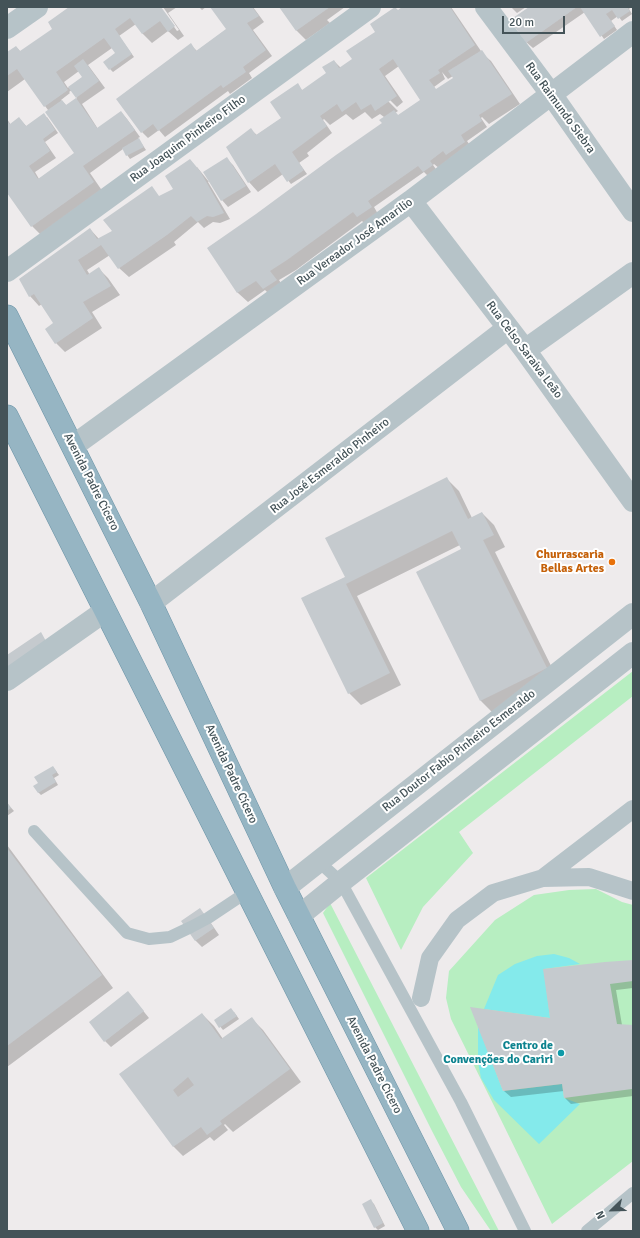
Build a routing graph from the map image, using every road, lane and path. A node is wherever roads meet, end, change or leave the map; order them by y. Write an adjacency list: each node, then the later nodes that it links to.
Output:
1 (37, 7): 4 (street)
2 (370, 7): 9 (street, Rua Joaquim Pinheiro Filho)
3 (486, 7): 6 (street, Rua Raimundo Siebra)
4 (7, 28)
5 (633, 32): 6 (street, Rua Vereador José Amarilio)
6 (551, 94): 7 (street, Rua Vereador José Amarilio); 8 (street, Rua Raimundo Siebra)
7 (411, 201): 12 (street, Rua Celso Saraiva Leão); 15 (street, Rua Vereador José Amarilio)
8 (633, 211)
9 (7, 270)
10 (633, 273): 13 (street)
11 (7, 316): 15 (highway, Avenida Padre Cícero)
12 (508, 328): 13 (street, Rua Celso Saraiva Leão); 17 (street, Rua José Esmeraldo Pinheiro)
13 (525, 350): 16 (street, Rua Celso Saraiva Leão)
14 (7, 416): 18 (highway)
15 (73, 446): 17 (highway, Avenida Padre Cícero)
16 (633, 501)
17 (151, 603): 29 (highway, Avenida Padre Cícero)
18 (105, 610): 21 (street); 31 (highway)
19 (633, 614): 22 (street, Rua Doutor Fabio Pinheiro Esmeraldo)
20 (633, 653): 23 (street)
21 (7, 680)
22 (456, 753): 23 (street); 26 (street, Rua Doutor Fabio Pinheiro Esmeraldo)
23 (476, 776): 28 (street)
24 (633, 809): 27 (street)
25 (34, 831): 31 (lane)
26 (318, 861): 28 (lane); 29 (street, Rua Doutor Fabio Pinheiro Esmeraldo)
27 (543, 878): 30 (street); 33 (street)
28 (341, 882): 32 (street); 37 (lane)
29 (285, 888): 32 (highway, Avenida Padre Cícero)
30 (633, 891)
31 (247, 892): 35 (highway)
32 (299, 916): 36 (highway, Avenida Padre Cícero)
33 (421, 998)
34 (633, 1193): 38 (lane)
35 (418, 1231)
36 (458, 1231)
37 (525, 1231)
38 (587, 1231)

